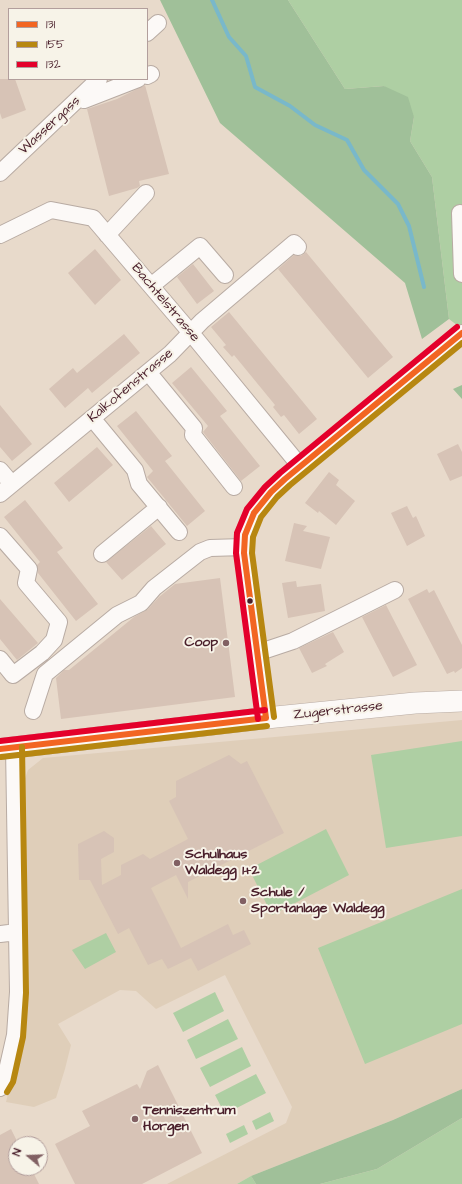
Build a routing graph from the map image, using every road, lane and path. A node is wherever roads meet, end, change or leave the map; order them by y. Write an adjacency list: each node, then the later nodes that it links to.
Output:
1 (98, 80): 3 (street, Wassergass)
2 (136, 80): 3 (street)
3 (80, 98): 4 (street, Wassergass)
4 (0, 173)
5 (146, 193): 8 (street)
6 (460, 213): 11 (street)
7 (0, 235): 8 (street, Bachtelstrasse)
8 (107, 235): 12 (street, Bachtelstrasse)
9 (296, 245): 13 (street, Kalkofenstrasse)
10 (225, 274): 12 (street)
11 (462, 274)
12 (151, 286): 13 (street, Bachtelstrasse)
13 (191, 333): 15 (street, Kalkofenstrasse); 17 (street, Bachtelstrasse)
14 (462, 333): 17 (street)
15 (148, 372): 16 (street, Kalkofenstrasse); 19 (street)
16 (92, 418): 20 (street, Kalkofenstrasse); 21 (street)
17 (300, 466): 24 (street)
18 (0, 470): 20 (street)
19 (234, 487)
20 (6, 489)
21 (159, 507): 22 (street); 25 (street)
22 (179, 532)
23 (0, 536): 28 (street)
24 (244, 547): 27 (street); 30 (street)
25 (102, 554)
26 (394, 590): 27 (street)
27 (257, 653): 31 (street)
28 (0, 659)
29 (462, 701): 31 (main road, Zugerstrasse)
30 (32, 711)
31 (266, 718): 32 (main road, Zugerstrasse)
32 (7, 748): 33 (street)
33 (17, 932): 34 (street); 35 (street)
34 (0, 934)
35 (0, 1088)

